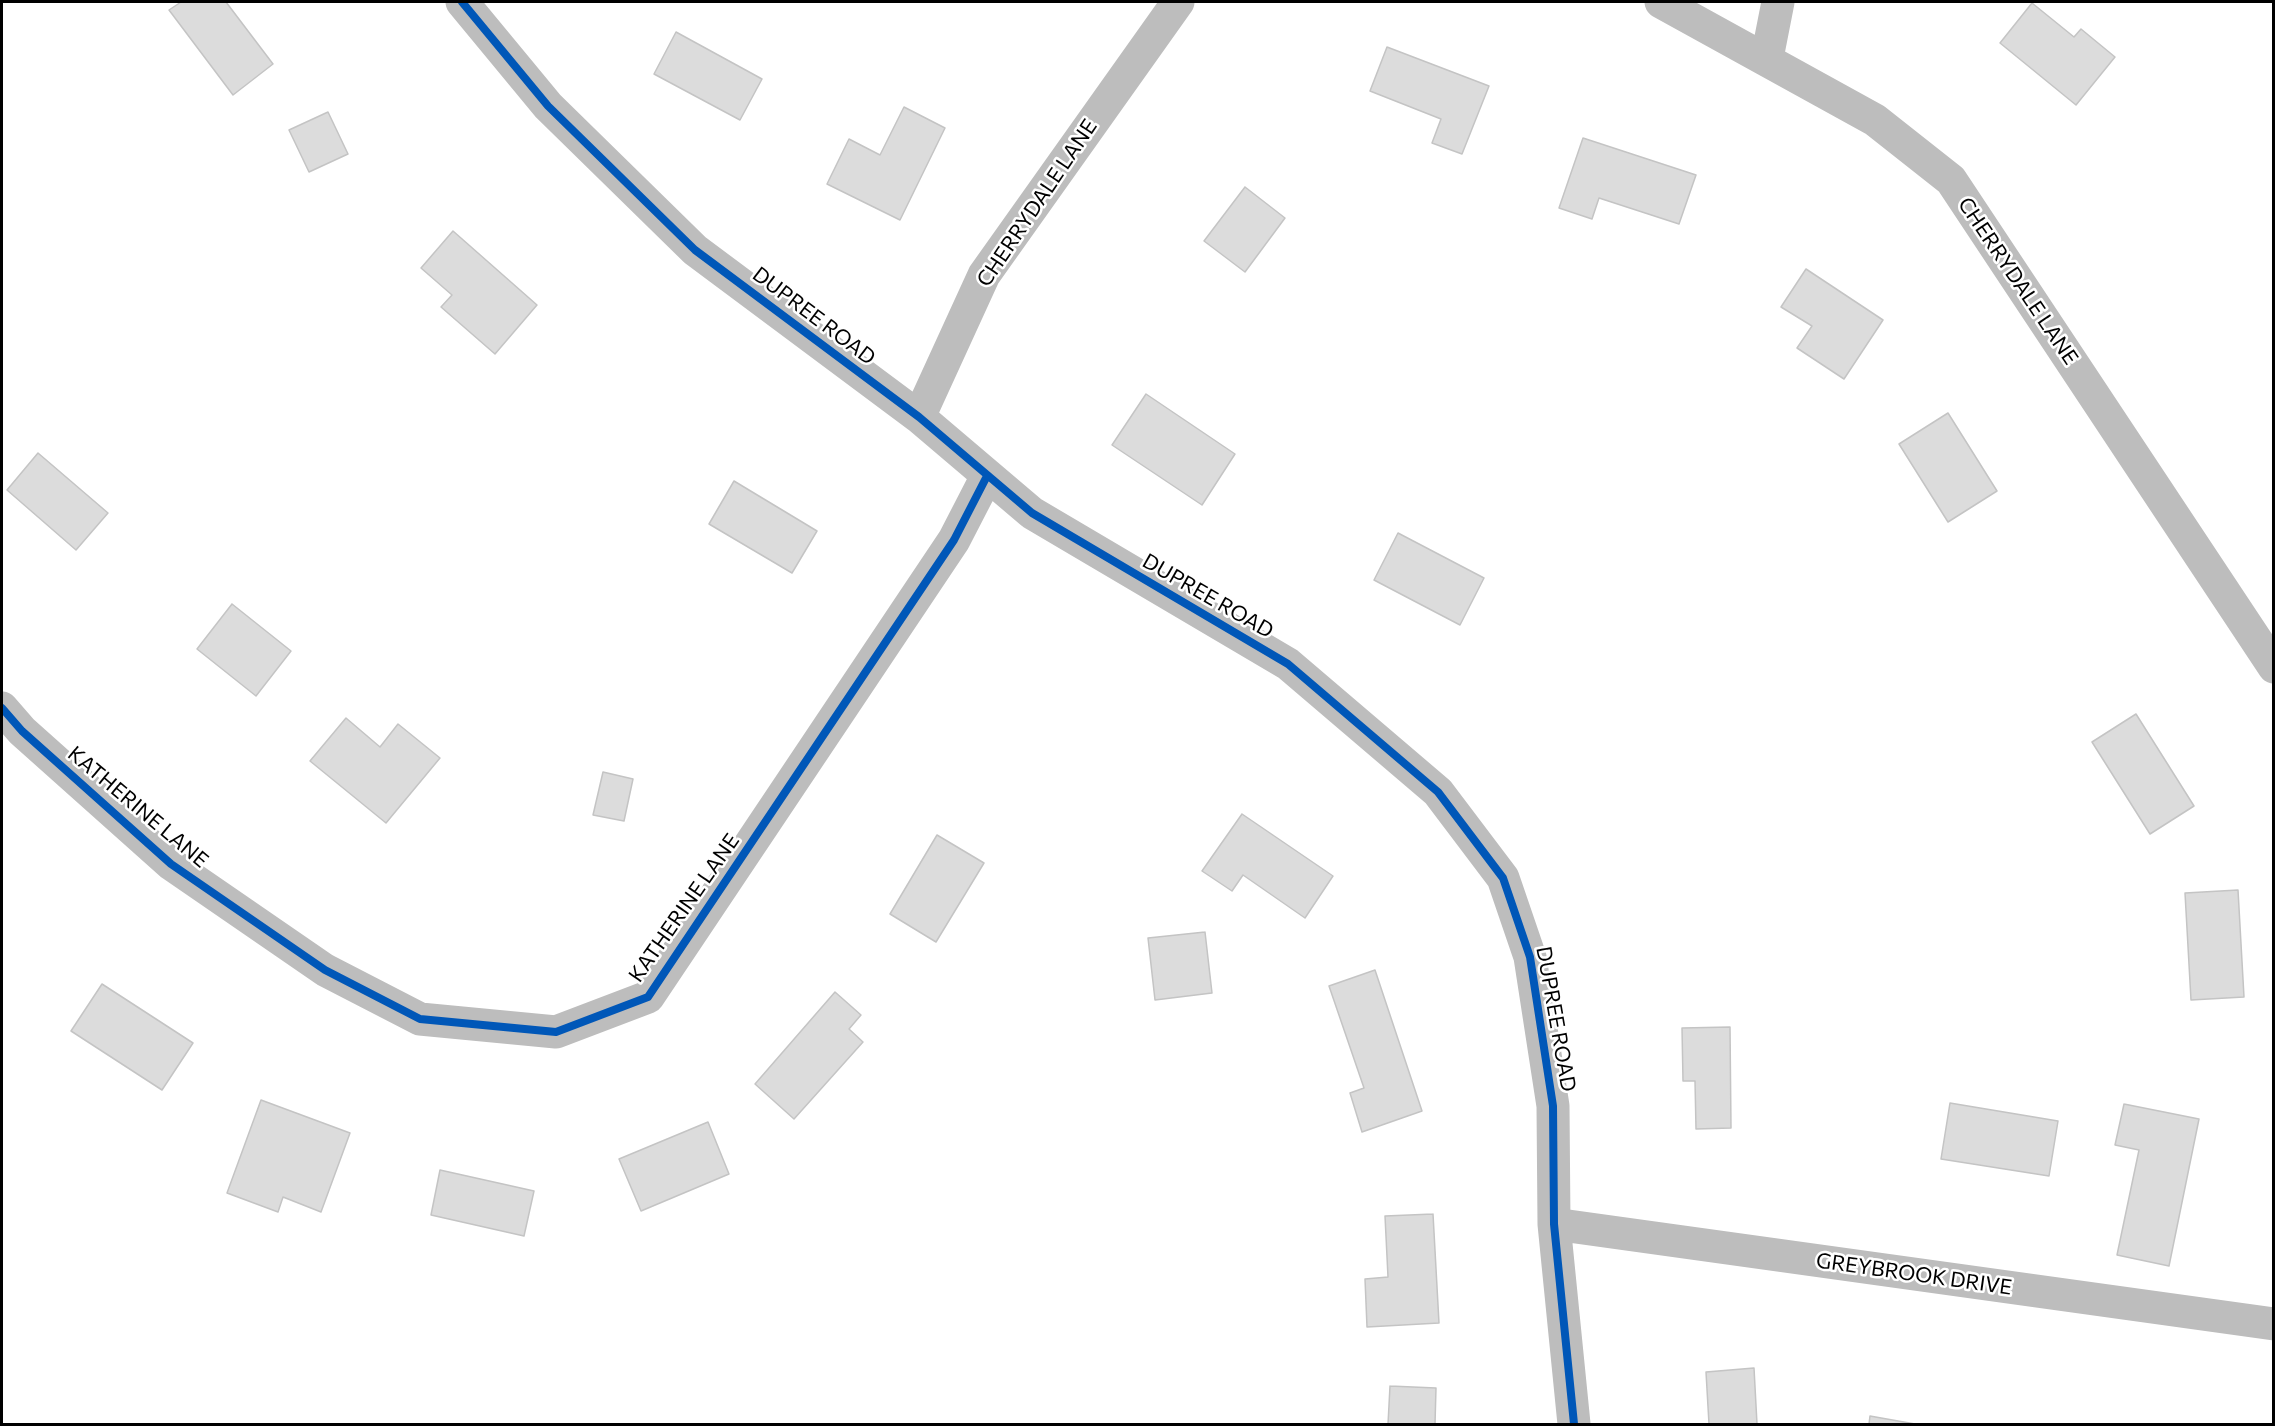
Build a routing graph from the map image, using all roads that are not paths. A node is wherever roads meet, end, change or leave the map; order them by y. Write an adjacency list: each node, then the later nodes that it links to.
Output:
1 (462, 2): 6 (street, DUPREE ROAD)
2 (1178, 2): 6 (street, CHERRYDALE LANE)
3 (1661, 2): 5 (street, CHERRYDALE LANE)
4 (1779, 2): 5 (street)
5 (1767, 58): 8 (street, CHERRYDALE LANE)
6 (919, 417): 7 (street, DUPREE ROAD)
7 (987, 476): 9 (street, KATHERINE LANE); 10 (street, DUPREE ROAD)
8 (2274, 667)
9 (2, 708)
10 (1554, 1224): 11 (street, GREYBROOK DRIVE); 12 (street, DUPREE ROAD)
11 (2274, 1324)
12 (1574, 1425)

